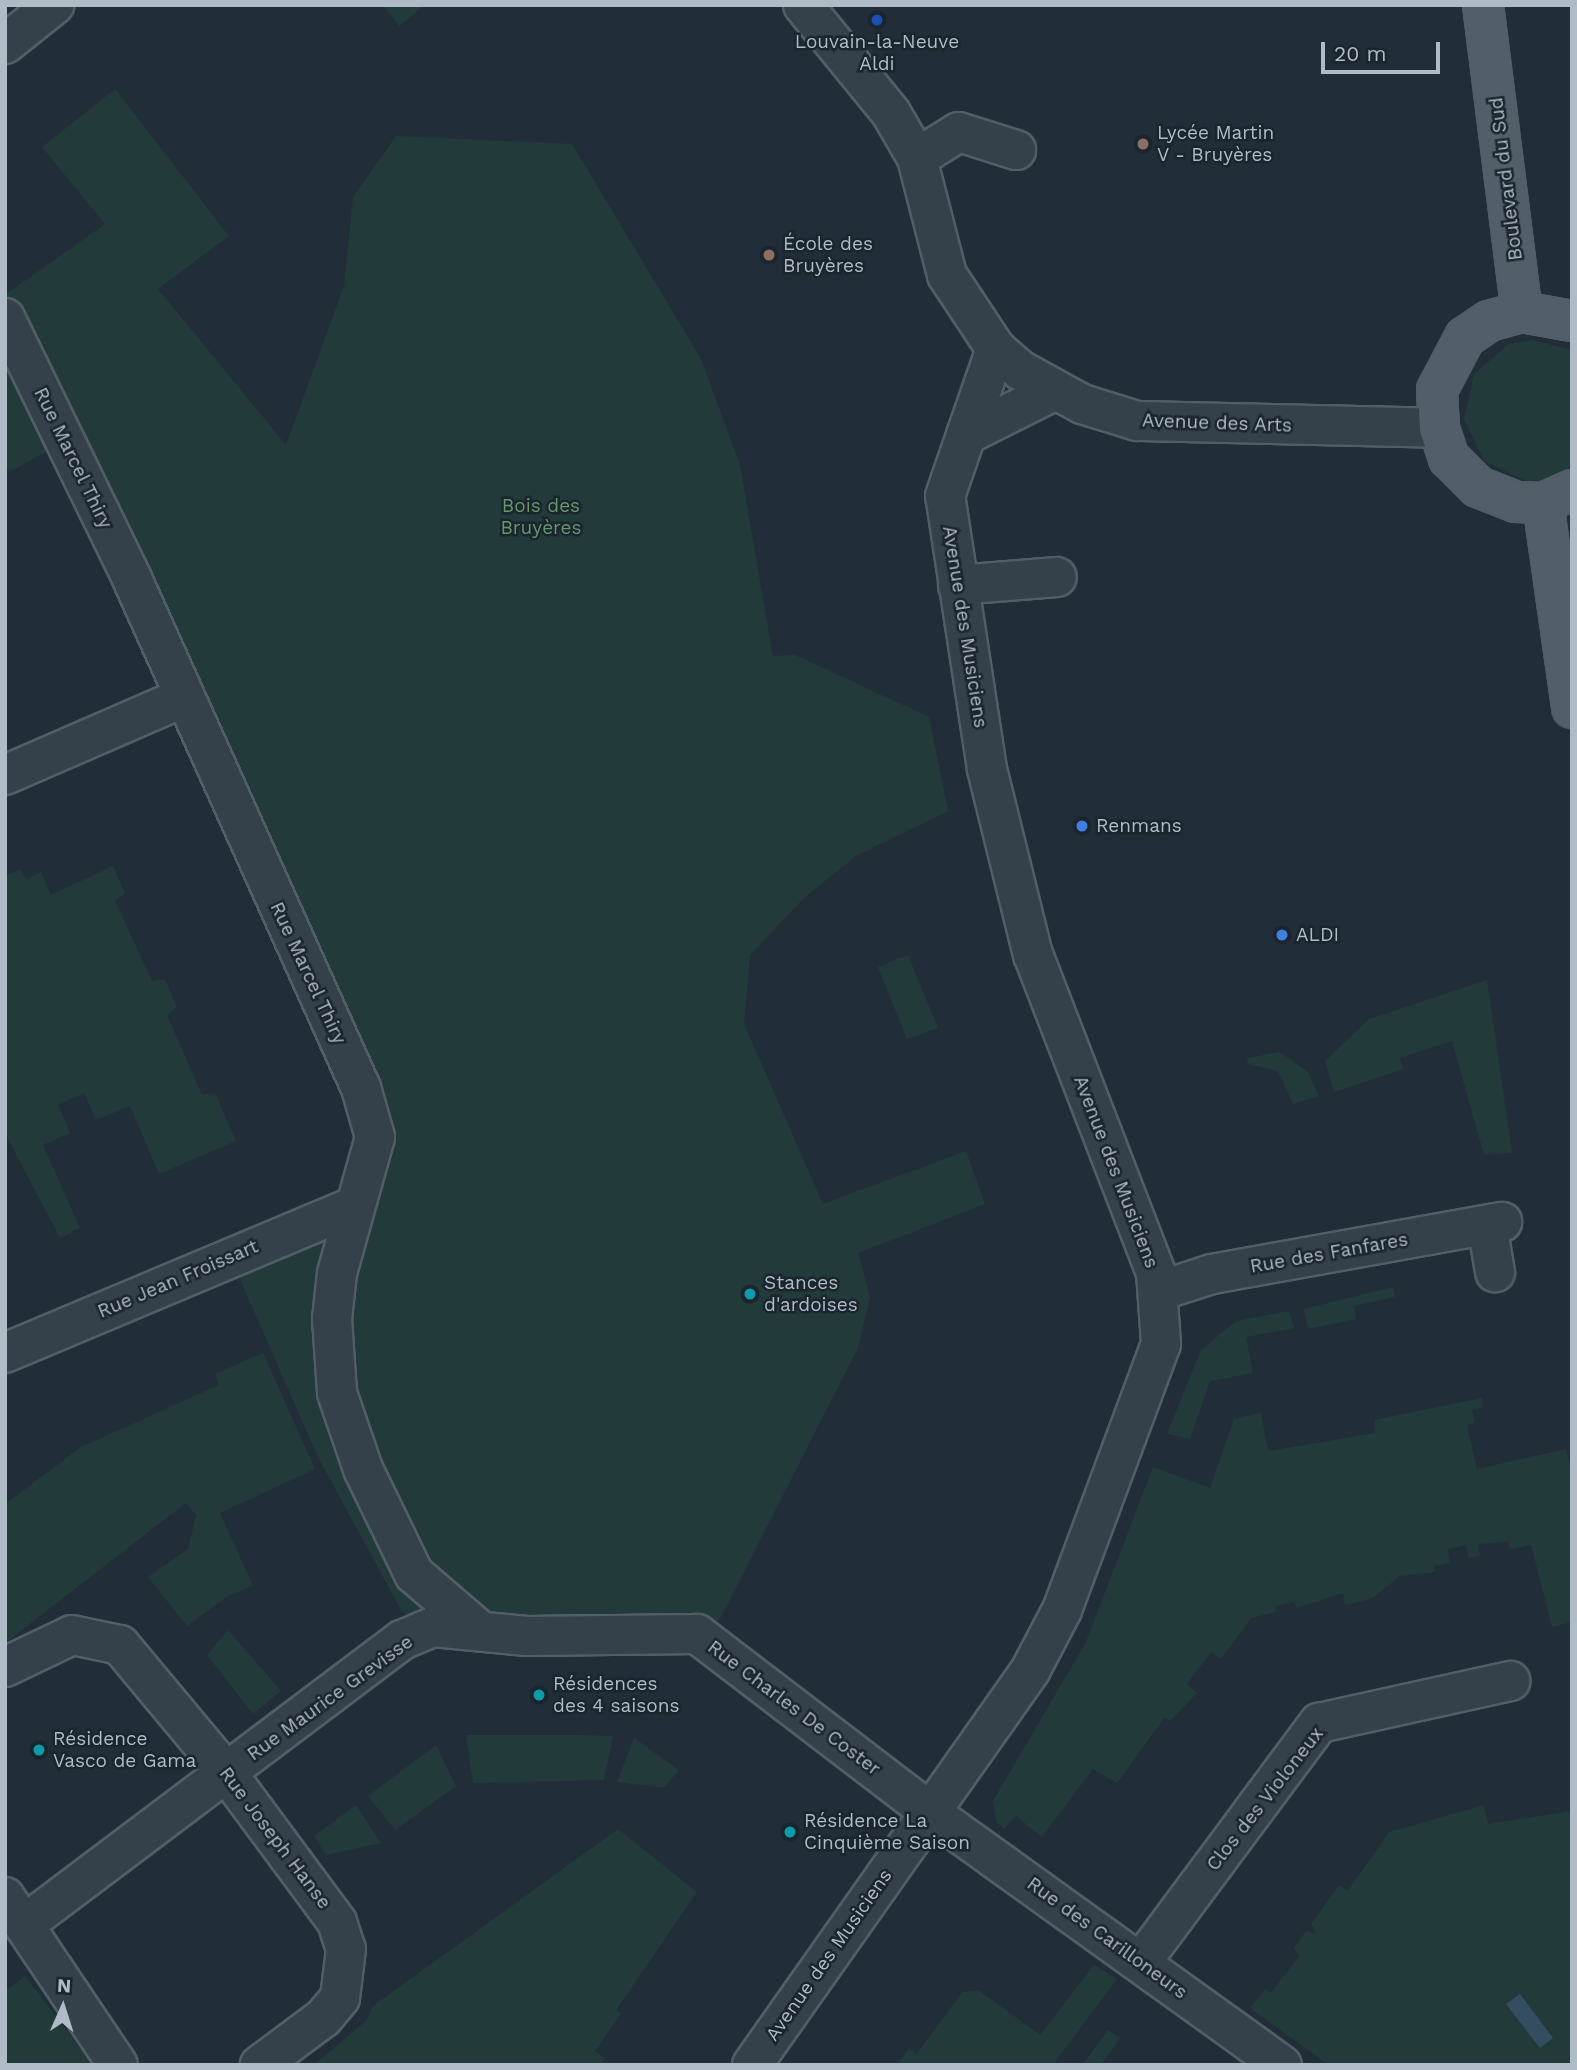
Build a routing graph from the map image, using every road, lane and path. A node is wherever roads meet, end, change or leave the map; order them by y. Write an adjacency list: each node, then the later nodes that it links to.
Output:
1 (54, 5): 4 (street)
2 (803, 5): 6 (street, Avenue des Arts)
3 (1483, 5): 7 (main road, Boulevard du Sud)
4 (5, 44)
5 (1016, 150): 6 (street)
6 (917, 158): 10 (street, Avenue des Arts)
7 (1522, 312): 9 (main road); 12 (main road)
8 (5, 318): 17 (street, Rue Marcel Thiry)
9 (1572, 321)
10 (996, 349): 11 (street, Avenue des Arts); 13 (street, Avenue des Musiciens)
11 (1054, 391): 12 (street, Avenue des Arts); 13 (street)
12 (1439, 428): 14 (main road)
13 (966, 435): 16 (street, Avenue des Musiciens)
14 (1557, 496): 18 (main road)
15 (1057, 577): 16 (street)
16 (958, 585): 22 (street, Avenue des Musiciens)
17 (182, 698): 19 (street); 20 (street, Rue Marcel Thiry)
18 (1572, 708)
19 (5, 775)
20 (352, 1207): 23 (street, Rue Jean Froissart); 24 (street, Rue Marcel Thiry)
21 (1495, 1272): 22 (street, Rue des Fanfares)
22 (1159, 1291): 28 (street, Avenue des Musiciens)
23 (5, 1353)
24 (478, 1629): 27 (street, Rue Maurice Grevisse); 28 (street, Rue Charles De Coster)
25 (5, 1667): 27 (street, Rue Joseph Hanse)
26 (1510, 1681): 30 (street, Clos des Violoneux)
27 (226, 1772): 29 (street, Rue Maurice Grevisse); 32 (street, Rue Joseph Hanse)
28 (931, 1812): 30 (street, Rue des Carilloneurs); 33 (street, Avenue des Musiciens)
29 (15, 1911): 31 (street)
30 (1142, 1961): 34 (street, Rue des Carilloneurs)
31 (118, 2065)
32 (260, 2065)
33 (752, 2065)
34 (1282, 2065)

